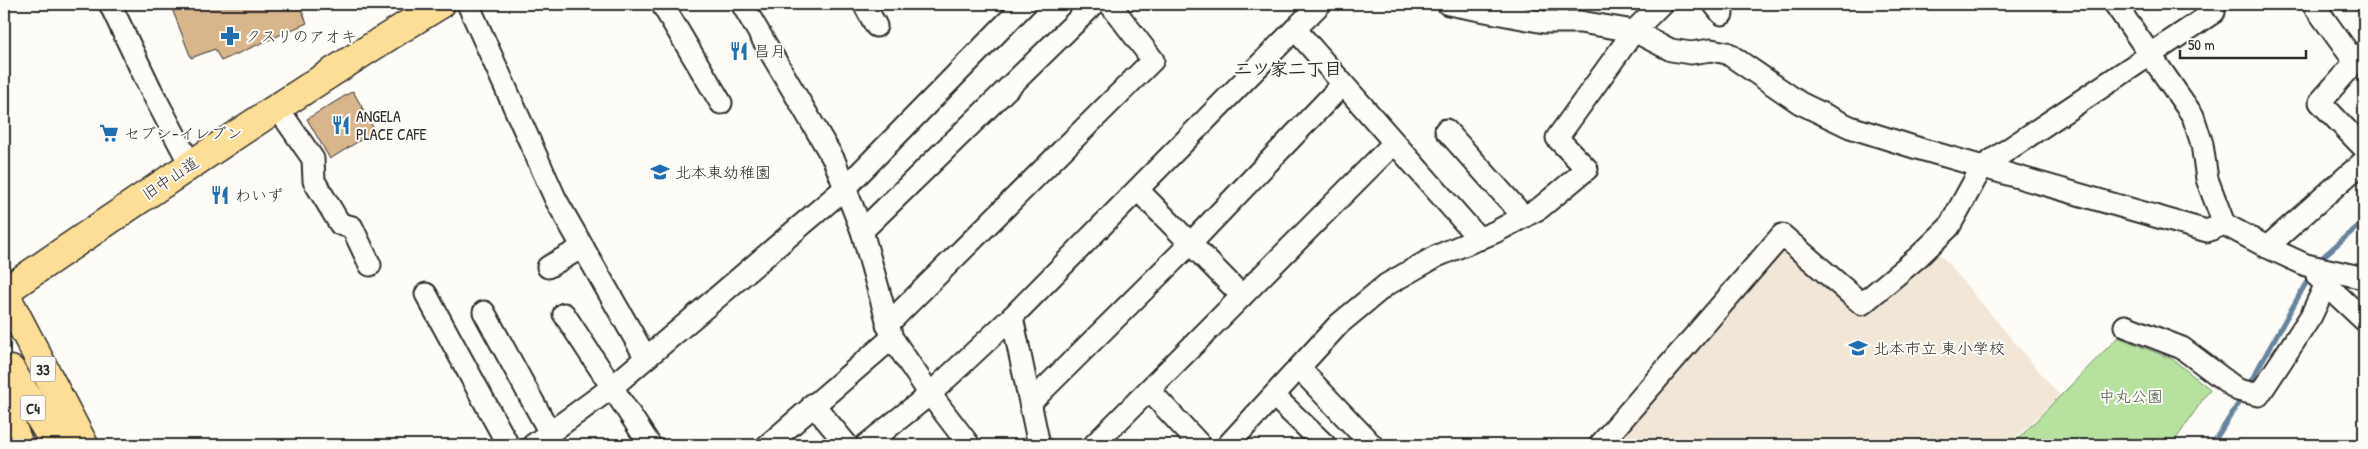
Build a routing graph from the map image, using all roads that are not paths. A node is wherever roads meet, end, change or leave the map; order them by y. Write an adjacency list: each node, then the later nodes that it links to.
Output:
1 (110, 4): 28 (street)
2 (441, 4): 23 (main road, 旧中山道)
3 (468, 4): 37 (street)
4 (662, 4): 22 (street)
5 (742, 4): 30 (street)
6 (864, 4): 16 (street)
7 (1025, 4): 30 (street)
8 (1094, 4): 34 (street)
9 (1110, 4): 52 (street)
10 (1320, 4): 17 (street)
11 (1448, 4): 18 (street)
12 (1660, 4): 18 (street)
13 (2115, 4): 19 (street)
14 (2313, 4): 20 (street)
15 (2212, 8): 19 (street)
16 (876, 26)
17 (1295, 29): 21 (street); 31 (street)
18 (1634, 31): 29 (street); 32 (street)
19 (2151, 53): 29 (street); 33 (street)
20 (2360, 57): 26 (street)
21 (1342, 86): 25 (street); 36 (street)
22 (721, 103)
23 (277, 107): 28 (main road, 旧中山道); 39 (street)
24 (1446, 130): 32 (street)
25 (1394, 144): 35 (street); 46 (street)
26 (2364, 148)
27 (2364, 161): 38 (street)
28 (190, 164): 44 (main road, 旧中山道)
29 (1982, 167): 33 (street); 79 (street)
30 (845, 188): 34 (street); 53 (street)
31 (1138, 190): 36 (street); 49 (street)
32 (1524, 217): 35 (street)
33 (2224, 224): 38 (street)
34 (862, 231): 52 (street)
35 (1479, 239): 54 (street)
36 (1190, 243): 46 (street); 60 (street)
37 (583, 247): 41 (street); 53 (street)
38 (2267, 248): 40 (street)
39 (370, 265)
40 (2306, 265): 42 (street); 43 (street)
41 (548, 268)
42 (2364, 278)
43 (2326, 284): 50 (street); 51 (street)
44 (4, 292): 66 (main road, 33)
45 (426, 294): 67 (street)
46 (1242, 296): 57 (street)
47 (484, 312): 63 (street)
48 (564, 314): 56 (street)
49 (1012, 317): 58 (street); 60 (street)
50 (2364, 320)
51 (2125, 326)
52 (889, 332): 58 (street); 61 (street)
53 (646, 358): 56 (street)
54 (1299, 368): 59 (street); 78 (street)
55 (11, 370): 65 (main road, C4)
56 (611, 388): 63 (street); 68 (street)
57 (1149, 390): 74 (street); 75 (street)
58 (930, 394): 71 (street); 72 (street)
59 (1274, 396): 76 (street); 77 (street)
60 (1030, 402): 73 (street)
61 (814, 404): 69 (street); 70 (street)
62 (4, 406): 64 (main road)
63 (542, 439)
64 (19, 445)
65 (56, 445)
66 (84, 445)
67 (508, 445)
68 (650, 445)
69 (768, 445)
70 (847, 445)
71 (866, 445)
72 (970, 445)
73 (1039, 445)
74 (1094, 445)
75 (1200, 445)
76 (1228, 445)
77 (1324, 445)
78 (1372, 445)
79 (1600, 445)

